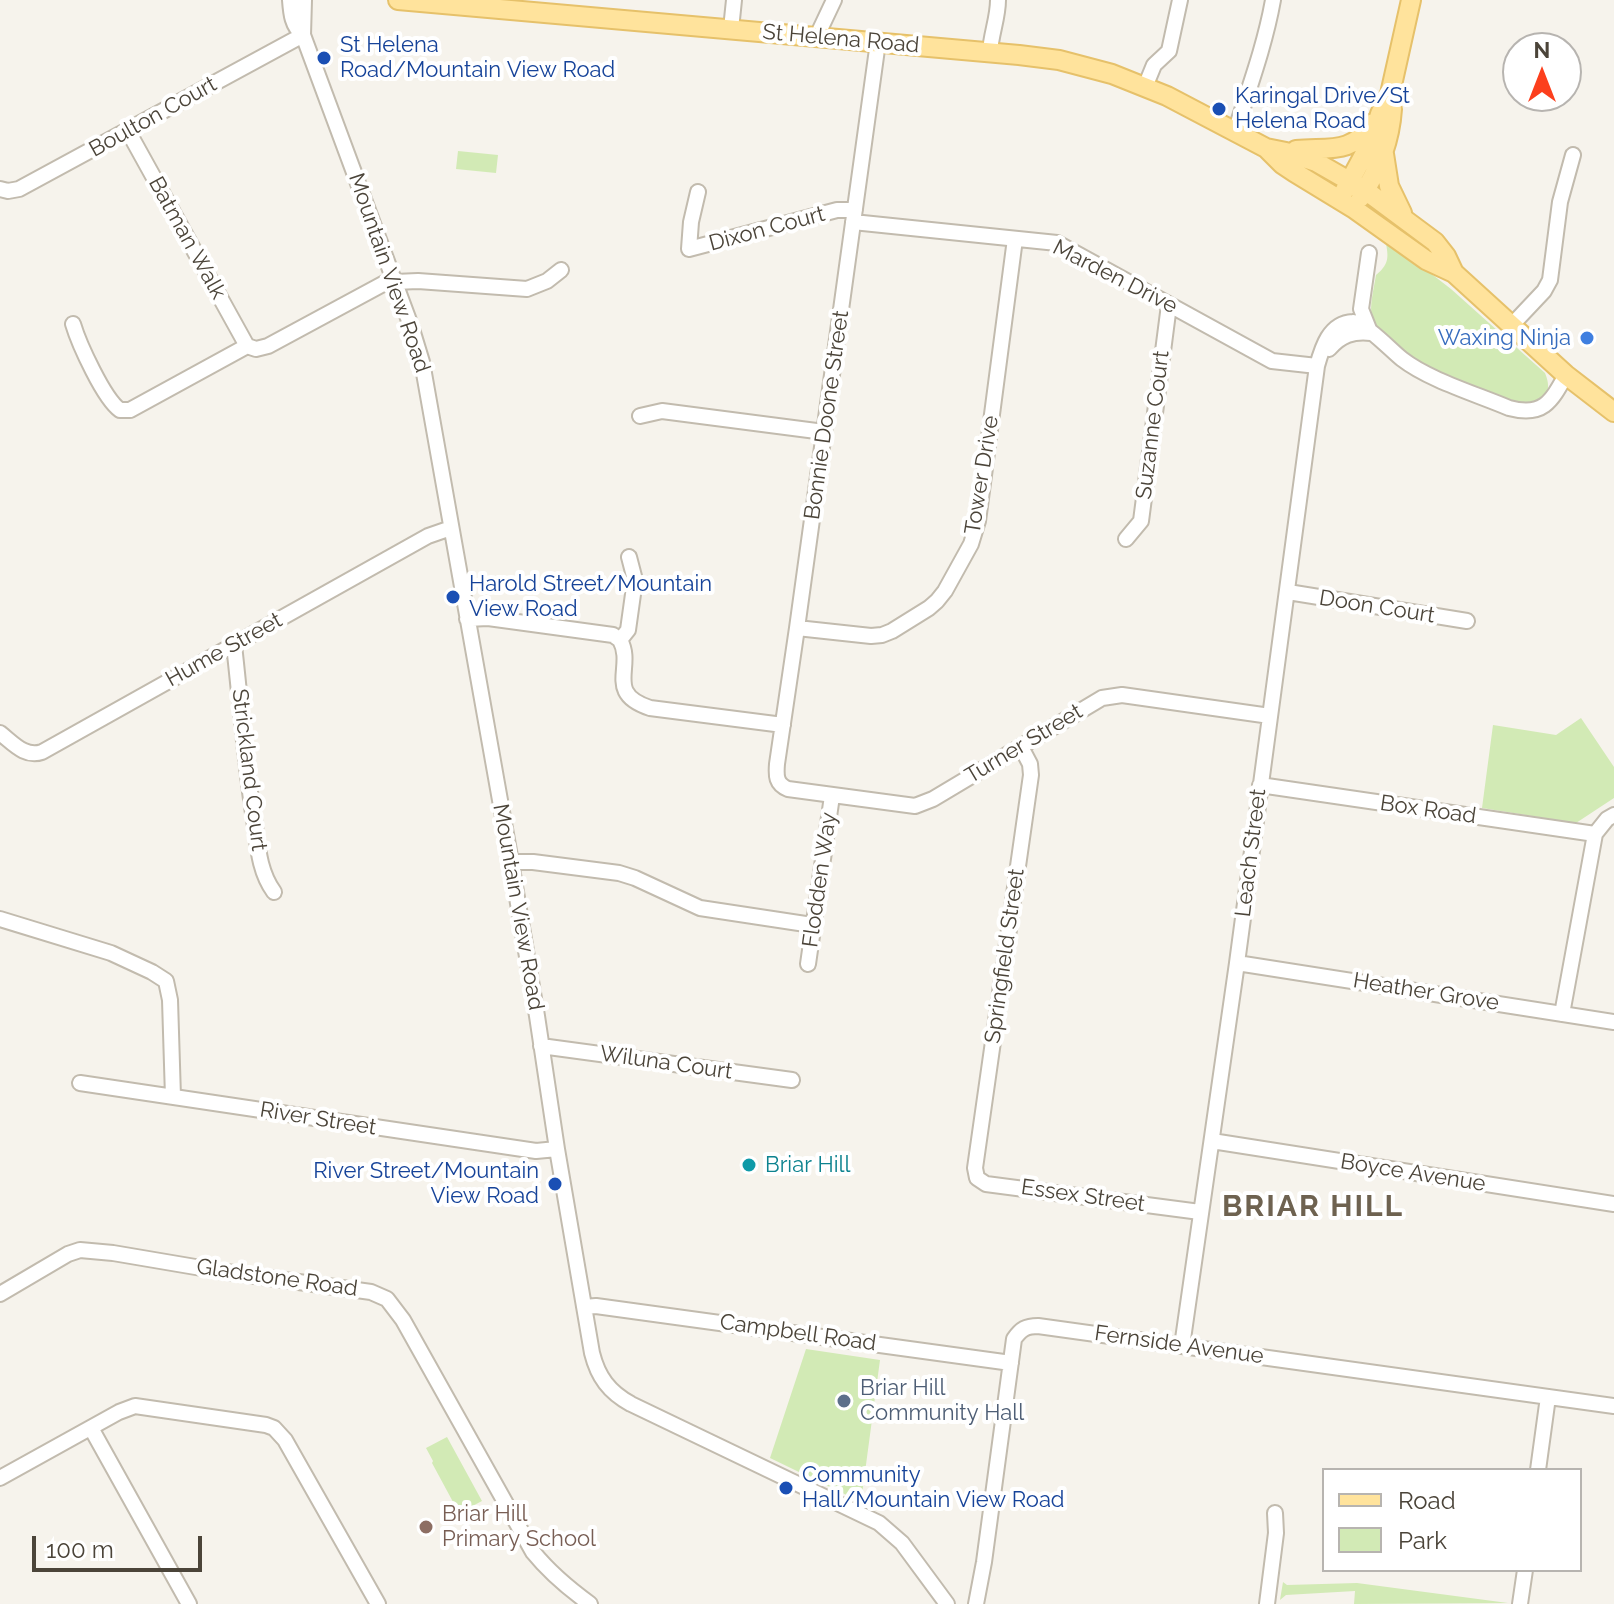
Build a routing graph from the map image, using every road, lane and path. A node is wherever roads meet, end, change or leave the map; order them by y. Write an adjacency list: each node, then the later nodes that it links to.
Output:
1 (290, 0): 12 (street, Mountain View Road)
2 (304, 0): 12 (street, Mountain View Road)
3 (398, 0): 10 (main road, St Helena Road)
4 (734, 0): 11 (street)
5 (834, 0): 13 (street)
6 (998, 0): 15 (street)
7 (1180, 0): 16 (street)
8 (1273, 0): 20 (street)
9 (1411, 0): 17 (main road)
10 (540, 6): 11 (main road, St Helena Road)
11 (731, 29): 13 (main road, St Helena Road)
12 (303, 35): 19 (street, Boulton Court); 35 (street, Mountain View Road)
13 (817, 36): 14 (main road, St Helena Road)
14 (878, 42): 15 (main road, St Helena Road); 29 (street, Bonnie Doone Street)
15 (990, 52): 16 (main road, St Helena Road)
16 (1145, 87): 20 (main road, St Helena Road)
17 (1390, 94): 18 (main road); 22 (main road)
18 (1380, 114): 23 (main road); 25 (main road)
19 (128, 131): 26 (street, Boulton Court); 40 (street, Batman Walk)
20 (1235, 132): 21 (main road, St Helena Road)
21 (1266, 148): 23 (main road, St Helena Road); 28 (main road, St Helena Road)
22 (1383, 151): 25 (main road); 30 (main road)
23 (1286, 152): 25 (main road, St Helena Road)
24 (1573, 155): 38 (street)
25 (1358, 185): 28 (main road); 30 (main road, St Helena Road)
26 (0, 189)
27 (698, 192): 29 (street, Dixon Court)
28 (1346, 204): 34 (main road, St Helena Road)
29 (854, 216): 31 (street, Marden Drive); 45 (street, Bonnie Doone Street)
30 (1404, 217): 34 (main road, St Helena Road)
31 (1015, 239): 36 (street, Marden Drive); 52 (street, Tower Drive)
32 (1369, 253): 39 (street)
33 (561, 270): 35 (street)
34 (1454, 273): 38 (main road)
35 (394, 280): 40 (street); 46 (street, Mountain View Road)
36 (1169, 305): 41 (street, Marden Drive); 47 (street, Suzanne Court)
37 (73, 324): 40 (street)
38 (1511, 326): 42 (main road)
39 (1371, 333): 41 (street); 42 (street)
40 (247, 346)
41 (1318, 364): 49 (street, Leach Street)
42 (1566, 375): 43 (main road)
43 (1614, 412)
44 (640, 416): 45 (street)
45 (824, 432): 52 (street, Bonnie Doone Street)
46 (451, 528): 50 (street, Mountain View Road); 54 (street, Hume Street)
47 (1126, 539)
48 (629, 557): 53 (street)
49 (1288, 592): 51 (street, Doon Court); 55 (street, Leach Street)
50 (467, 619): 53 (street); 64 (street, Mountain View Road)
51 (1467, 621)
52 (797, 628): 56 (street, Bonnie Doone Street)
53 (620, 640): 56 (street)
54 (234, 645): 57 (street, Hume Street); 65 (street, Strickland Court)
55 (1270, 716): 58 (street, Turner Street); 59 (street, Leach Street)
56 (783, 725): 60 (street, Bonnie Doone Street)
57 (0, 733)
58 (1021, 747): 61 (street, Turner Street); 78 (street, Springfield Street)
59 (1260, 785): 63 (street, Box Road); 68 (street, Leach Street)
60 (782, 786): 61 (street, Turner Street)
61 (832, 796): 67 (street, Flodden Way)
62 (1614, 815): 63 (street)
63 (1595, 834): 70 (street)
64 (511, 862): 67 (street); 72 (street, Mountain View Road)
65 (274, 892)
66 (0, 919): 75 (street)
67 (812, 925): 69 (street, Flodden Way)
68 (1237, 963): 70 (street, Heather Grove); 76 (street, Leach Street)
69 (808, 964)
70 (1562, 1014): 71 (street, Heather Grove)
71 (1614, 1022)
72 (541, 1046): 73 (street, Wiluna Court); 77 (street, Mountain View Road)
73 (792, 1080)
74 (80, 1083): 75 (street, River Street)
75 (173, 1097): 77 (street, River Street)
76 (1212, 1141): 79 (street, Boyce Avenue); 80 (street, Leach Street)
77 (557, 1149): 82 (street, Mountain View Road)
78 (975, 1168): 80 (street, Essex Street)
79 (1614, 1204)
80 (1200, 1212): 83 (street, Leach Street)
81 (0, 1294): 94 (street, Gladstone Road)
82 (584, 1307): 84 (street, Campbell Road); 95 (street, Mountain View Road)
83 (1182, 1346): 84 (street, Fernside Avenue); 85 (street, Fernside Avenue)
84 (1011, 1363): 96 (street, Fernside Avenue)
85 (1548, 1397): 86 (street, Fernside Avenue); 88 (street)
86 (1614, 1406)
87 (91, 1428): 89 (street); 92 (street); 93 (street)
88 (1538, 1468)
89 (0, 1478)
90 (1275, 1513): 97 (street)
91 (1525, 1572): 98 (street)
92 (189, 1604)
93 (378, 1604)
94 (590, 1604)
95 (947, 1604)
96 (976, 1604)
97 (1267, 1604)
98 (1520, 1604)

